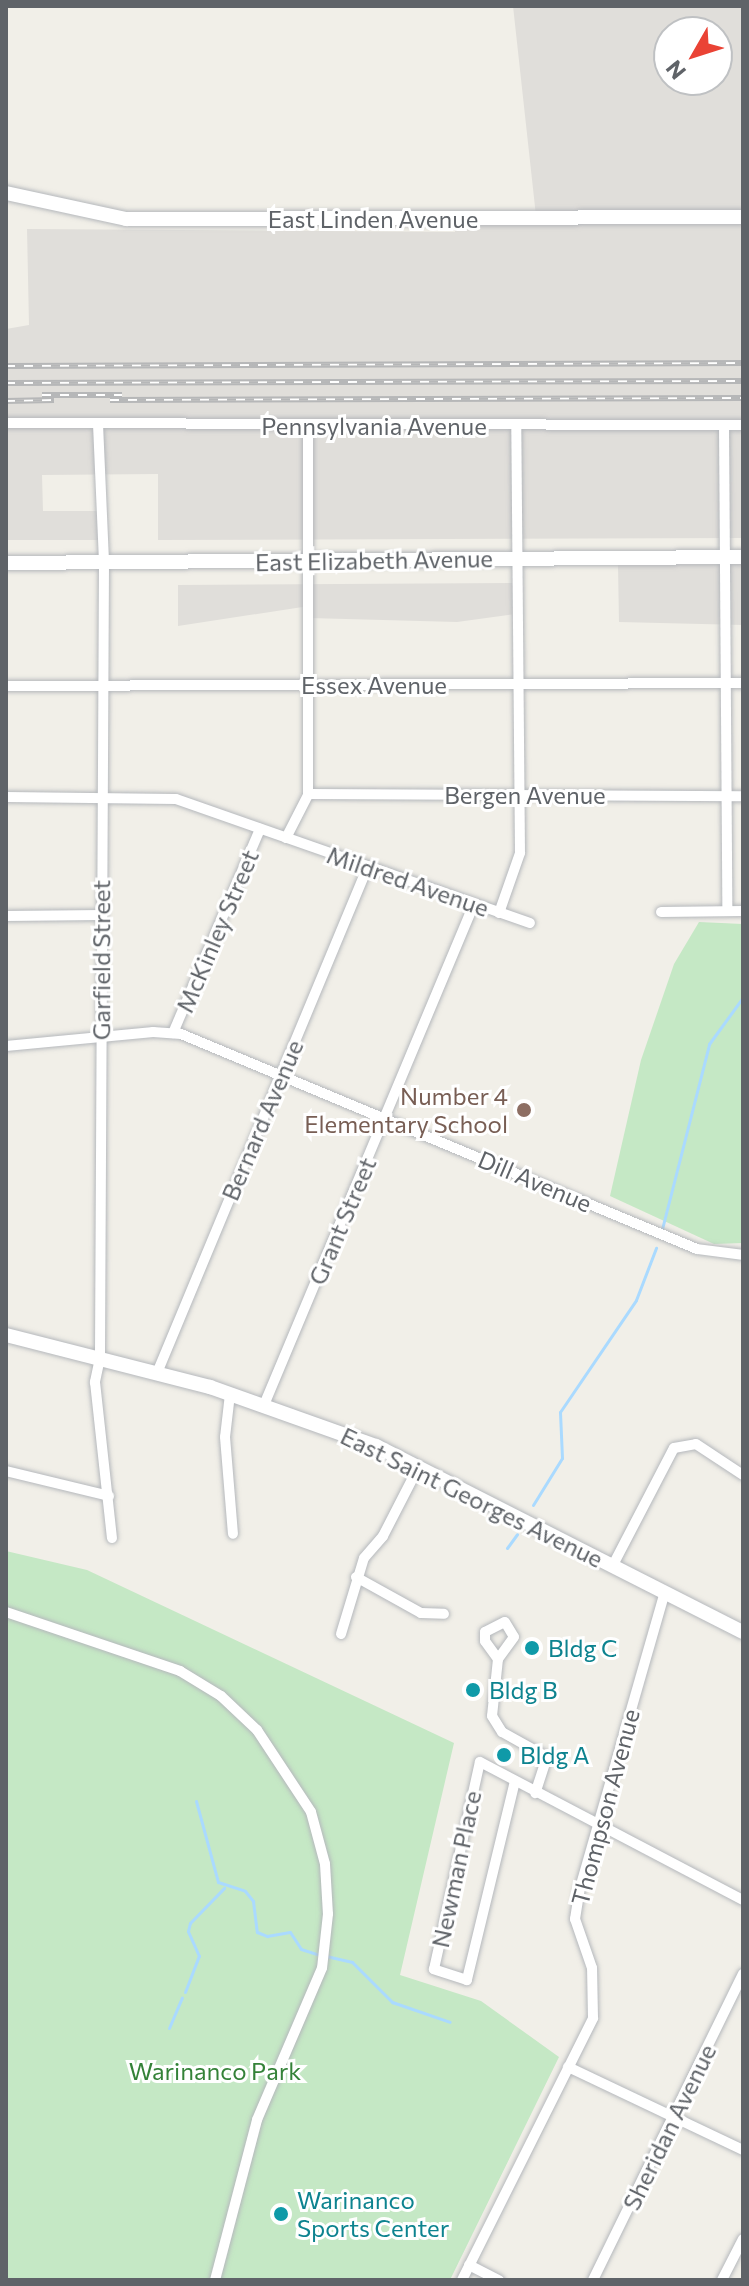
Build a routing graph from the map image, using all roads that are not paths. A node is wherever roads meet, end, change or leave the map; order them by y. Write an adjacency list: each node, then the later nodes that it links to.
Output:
1 (6, 193): 2 (street, East Linden Avenue)
2 (743, 217)
3 (6, 423): 4 (street, Pennsylvania Avenue)
4 (98, 424): 8 (street, Pennsylvania Avenue); 11 (street, Garfield Street)
5 (516, 425): 6 (street, Pennsylvania Avenue); 8 (street, Pennsylvania Avenue); 9 (street)
6 (724, 425): 7 (street, Pennsylvania Avenue); 10 (street)
7 (743, 425)
8 (308, 427): 13 (street, McKinley Street)
9 (517, 558): 10 (street, East Elizabeth Avenue); 13 (street, East Elizabeth Avenue); 16 (street)
10 (736, 558): 14 (street)
11 (103, 560): 12 (street, East Elizabeth Avenue); 13 (street, East Elizabeth Avenue); 19 (street, Garfield Street)
12 (6, 563)
13 (309, 564): 17 (street, McKinley Street)
14 (723, 683): 15 (street, Essex Avenue); 16 (street, Essex Avenue); 22 (street)
15 (743, 683)
16 (517, 684): 17 (street, Essex Avenue); 21 (street)
17 (310, 685): 19 (street, Essex Avenue); 20 (street, McKinley Street)
18 (6, 686): 19 (street, Essex Avenue)
19 (103, 686): 25 (street, Garfield Street)
20 (308, 794): 21 (street, Bergen Avenue); 27 (street, McKinley Street)
21 (519, 795): 22 (street, Bergen Avenue); 33 (street)
22 (728, 796): 23 (street, Bergen Avenue); 30 (street)
23 (743, 796)
24 (6, 797): 25 (street)
25 (102, 797): 26 (street); 34 (street, Garfield Street)
26 (260, 829): 27 (street, Mildred Avenue); 37 (street, McKinley Street)
27 (286, 838): 28 (street, Mildred Avenue)
28 (368, 866): 29 (street, Mildred Avenue); 40 (street, Bernard Avenue)
29 (474, 904): 33 (street, Mildred Avenue); 41 (street, Grant Street)
30 (727, 911): 31 (street); 32 (street)
31 (743, 911)
32 (661, 912)
33 (499, 913): 36 (street, Mildred Avenue)
34 (102, 915): 35 (street); 38 (street, Garfield Street)
35 (6, 916)
36 (530, 923)
37 (173, 1033): 38 (street, Dill Avenue); 40 (street, Dill Avenue)
38 (101, 1037): 39 (street, Dill Avenue); 44 (street, Garfield Street)
39 (6, 1046)
40 (281, 1075): 41 (street, Dill Avenue); 45 (street, Bernard Avenue)
41 (385, 1118): 42 (street, Dill Avenue); 47 (street, Grant Street)
42 (743, 1255)
43 (6, 1335): 44 (street, East Saint Georges Avenue)
44 (100, 1358): 45 (street, East Saint Georges Avenue); 51 (street, Garfield Street)
45 (157, 1373): 46 (street, East Saint Georges Avenue)
46 (230, 1394): 47 (street, East Saint Georges Avenue); 52 (street)
47 (264, 1405): 48 (street, East Saint Georges Avenue)
48 (418, 1468): 54 (street, East Saint Georges Avenue); 55 (street)
49 (6, 1471): 51 (street)
50 (743, 1475): 54 (street)
51 (109, 1496): 53 (street, Garfield Street)
52 (233, 1534)
53 (112, 1538)
54 (613, 1565): 56 (street, East Saint Georges Avenue)
55 (356, 1577): 58 (street); 60 (street)
56 (665, 1592): 59 (street, East Saint Georges Avenue); 64 (street, Thompson Avenue)
57 (6, 1612): 72 (street)
58 (444, 1614)
59 (743, 1632)
60 (341, 1634)
61 (498, 1659): 63 (street)
62 (515, 1781): 62 (street, Newman Place); 63 (street, Newman Place)
63 (535, 1793): 64 (street, Newman Place)
64 (598, 1827): 65 (street, Newman Place); 67 (street, Thompson Avenue)
65 (743, 1900)
66 (743, 1974): 68 (street, Sheridan Avenue)
67 (568, 2067): 68 (street); 71 (street, Thompson Avenue)
68 (676, 2116): 69 (street); 75 (street, Sheridan Avenue)
69 (743, 2150)
70 (743, 2239): 76 (street)
71 (469, 2265): 73 (street, Thompson Avenue); 74 (street)
72 (215, 2280)
73 (462, 2280)
74 (499, 2280)
75 (593, 2280)
76 (722, 2280)

